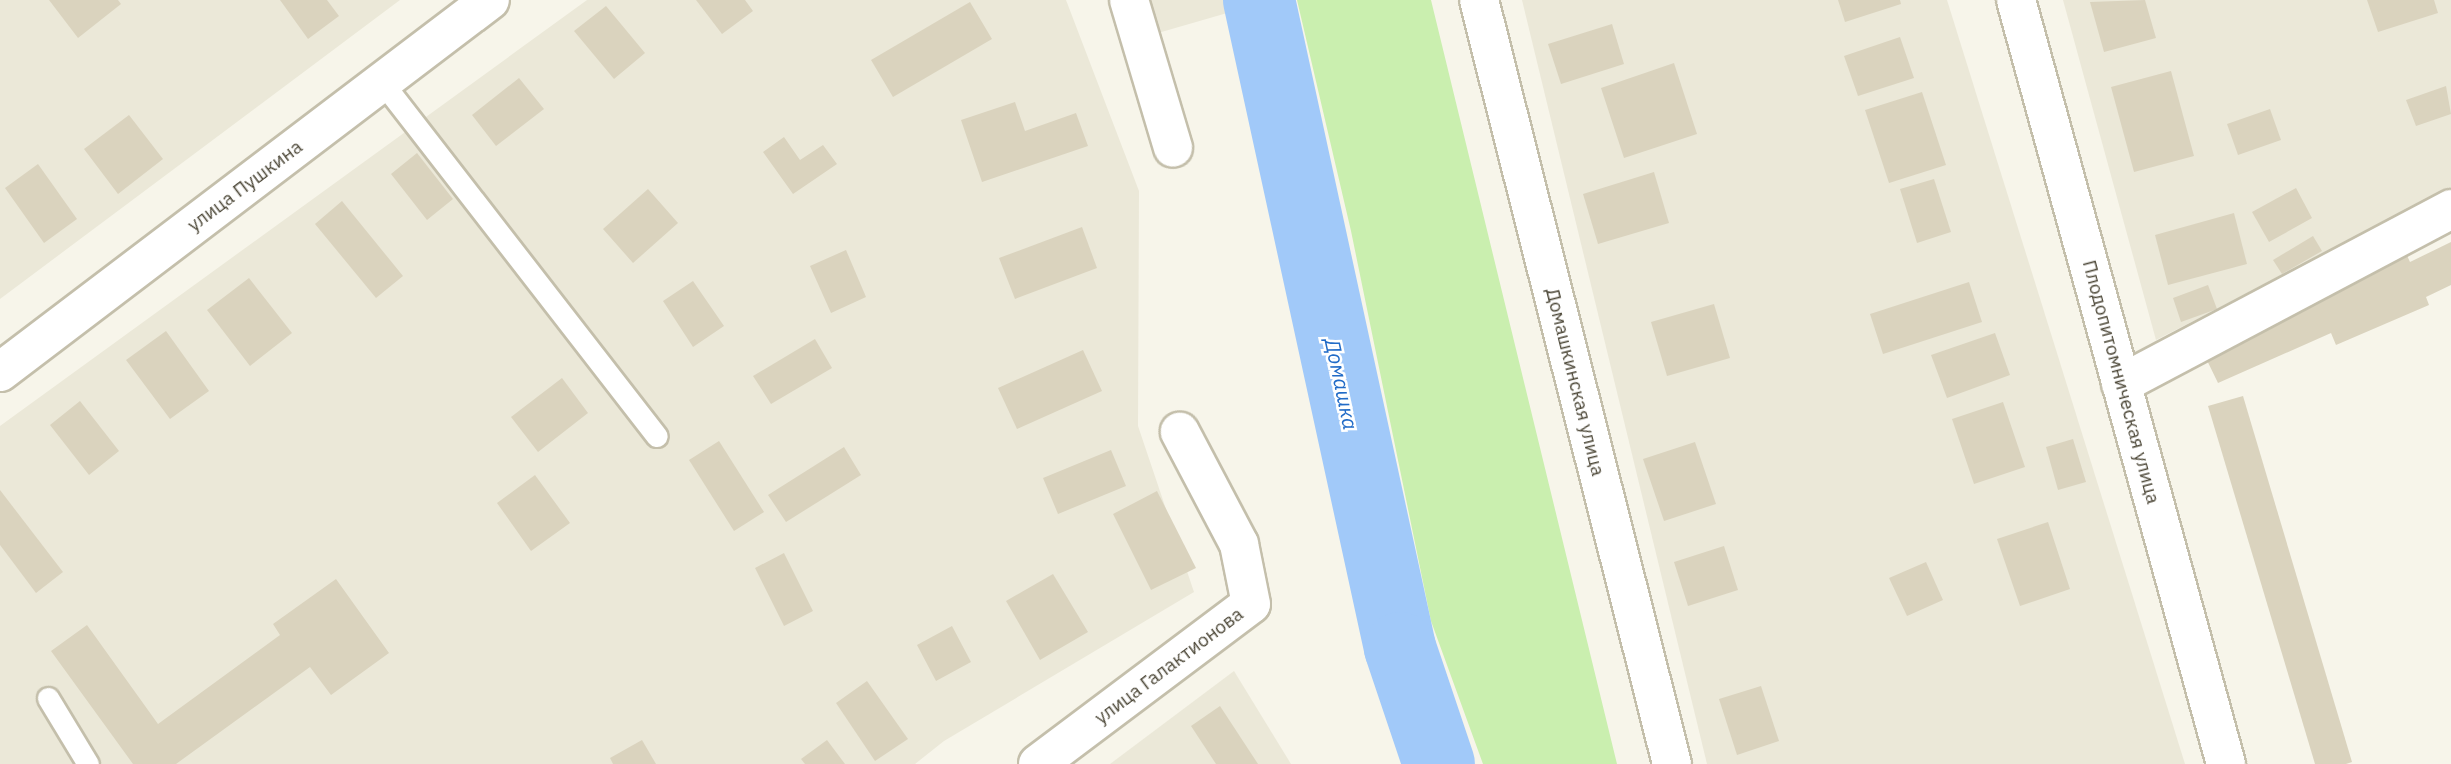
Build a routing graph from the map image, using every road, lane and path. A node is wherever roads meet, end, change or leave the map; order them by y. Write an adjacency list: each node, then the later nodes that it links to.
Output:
1 (491, 0): 5 (street, улица Пушкина)
2 (1129, 0): 6 (street)
3 (1479, 0): 15 (street, Домашкинская улица)
4 (2016, 0): 9 (street, Плодопитомническая улица)
5 (382, 82): 8 (street, улица Пушкина); 11 (lane)
6 (1173, 148)
7 (2451, 209): 9 (street)
8 (0, 372)
9 (2122, 384): 16 (street, Плодопитомническая улица)
10 (1180, 432): 14 (street, улица Галактионова)
11 (657, 436)
12 (48, 698): 13 (lane)
13 (88, 764)
14 (1038, 764)
15 (1672, 764)
16 (2226, 764)

